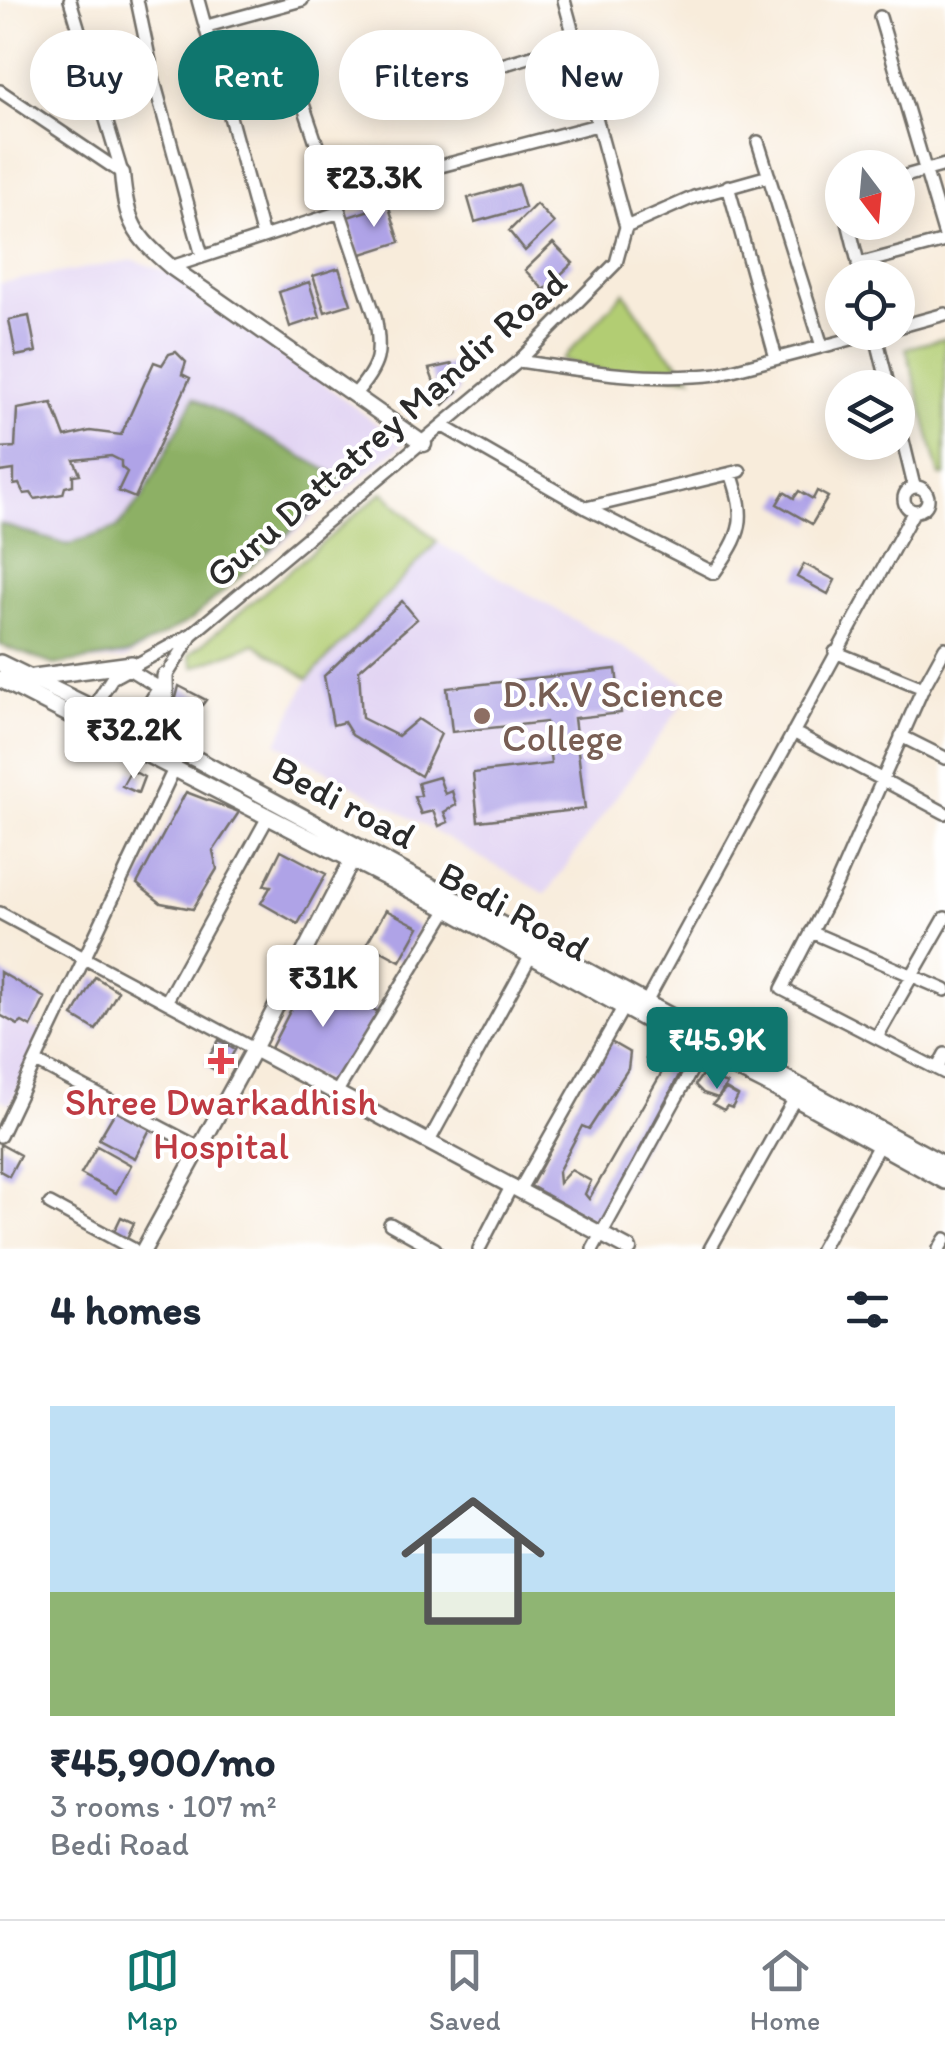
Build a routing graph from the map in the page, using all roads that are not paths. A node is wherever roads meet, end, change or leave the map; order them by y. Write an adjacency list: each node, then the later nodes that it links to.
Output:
1 (70, 0): 18 (street)
2 (137, 0): 27 (street)
3 (198, 0): 7 (street)
4 (302, 0): 7 (street)
5 (564, 0): 9 (street)
6 (880, 16): 17 (street)
7 (207, 26): 8 (street)
8 (208, 30)
9 (572, 30)
10 (0, 91): 18 (street)
11 (232, 120): 25 (street)
12 (309, 120): 23 (street)
13 (596, 120): 14 (street)
14 (597, 124): 21 (street); 24 (street)
15 (758, 142): 20 (street)
16 (945, 165): 17 (street)
17 (925, 170): 19 (street); 26 (street)
18 (122, 173): 29 (street)
19 (915, 173)
20 (768, 176): 22 (street); 33 (street)
21 (391, 179)
22 (728, 186): 24 (street); 34 (street)
23 (340, 212): 25 (street); 36 (street)
24 (626, 228): 35 (street, Guru Dattatrey Mandir Road)
25 (263, 237): 27 (street)
26 (945, 239): 28 (street)
27 (202, 256): 29 (street)
28 (872, 260)
29 (171, 266): 36 (street)
30 (945, 314): 31 (street)
31 (915, 322)
32 (825, 345): 33 (street)
33 (822, 346): 34 (street)
34 (776, 358): 35 (street)
35 (519, 361): 37 (street, Guru Dattatrey Mandir Road)
36 (354, 394): 38 (street)
37 (443, 426): 38 (street, Guru Dattatrey Mandir Road); 43 (street)
38 (424, 444): 45 (street, Guru Dattatrey Mandir Road)
39 (908, 460): 40 (street)
40 (914, 486): 42 (street); 44 (street)
41 (945, 498): 42 (street)
42 (927, 503): 44 (street)
43 (586, 508): 43 (street)
44 (914, 511): 47 (street)
45 (192, 634): 49 (street, Guru Dattatrey Mandir Road); 52 (street, Guru Dattatrey Mandir Road)
46 (945, 648): 53 (street)
47 (835, 652): 53 (street); 56 (street)
48 (0, 662): 50 (main road)
49 (130, 666): 50 (main road); 52 (street); 54 (street, Guru Dattatrey Mandir Road)
50 (30, 677): 54 (main road)
51 (0, 680): 54 (main road)
52 (162, 682): 55 (street, Guru Dattatrey Mandir Road); 59 (main road)
53 (922, 688): 57 (street)
54 (89, 714): 55 (main road, Bedi road); 58 (main road, Bedi Road)
55 (134, 727): 58 (street, Guru Dattatrey Mandir Road); 59 (main road, Bedi road)
56 (792, 732): 62 (street); 76 (street)
57 (900, 736): 60 (street); 62 (street)
58 (125, 742): 61 (main road, Bedi Road)
59 (166, 744): 65 (main road, Bedi road)
60 (945, 758)
61 (175, 767): 64 (main road, Bedi Road); 71 (street)
62 (882, 779): 63 (street); 69 (street)
63 (945, 813)
64 (268, 817): 65 (main road, Bedi Road); 74 (street)
65 (355, 853): 66 (main road, Bedi Road); 76 (main road, Bedi road); 78 (street)
66 (448, 910): 70 (main road, Bedi Road); 83 (street)
67 (0, 914): 71 (street)
68 (945, 918): 72 (street)
69 (811, 932): 72 (street); 77 (street)
70 (530, 957): 75 (main road, Bedi Road); 86 (street)
71 (86, 959): 74 (street); 81 (street)
72 (912, 976): 73 (street); 77 (street)
73 (945, 990)
74 (166, 1002): 78 (street)
75 (623, 1008): 76 (main road, Bedi Road); 91 (street)
76 (643, 1009): 79 (main road, Bedi Road); 89 (main road, Bedi road)
77 (877, 1038): 82 (street)
78 (254, 1049): 83 (street); 88 (street)
79 (702, 1051): 84 (main road, Bedi Road); 94 (street)
80 (945, 1054): 82 (street)
81 (36, 1062): 85 (street); 88 (street)
82 (941, 1071)
83 (336, 1093): 86 (street)
84 (796, 1098): 87 (main road, Bedi Road); 102 (street)
85 (0, 1136)
86 (428, 1143): 91 (street)
87 (880, 1144): 90 (main road, Bedi Road); 103 (street)
88 (200, 1148): 97 (street)
89 (945, 1165)
90 (945, 1181)
91 (516, 1187): 94 (street); 99 (street)
92 (50, 1204): 96 (street)
93 (390, 1224): 98 (street)
94 (601, 1234): 100 (street); 101 (street)
95 (945, 1239): 104 (street)
96 (133, 1249)
97 (144, 1249)
98 (436, 1249)
99 (479, 1249)
100 (593, 1249)
101 (629, 1249)
102 (710, 1249)
103 (822, 1249)
104 (940, 1249)

